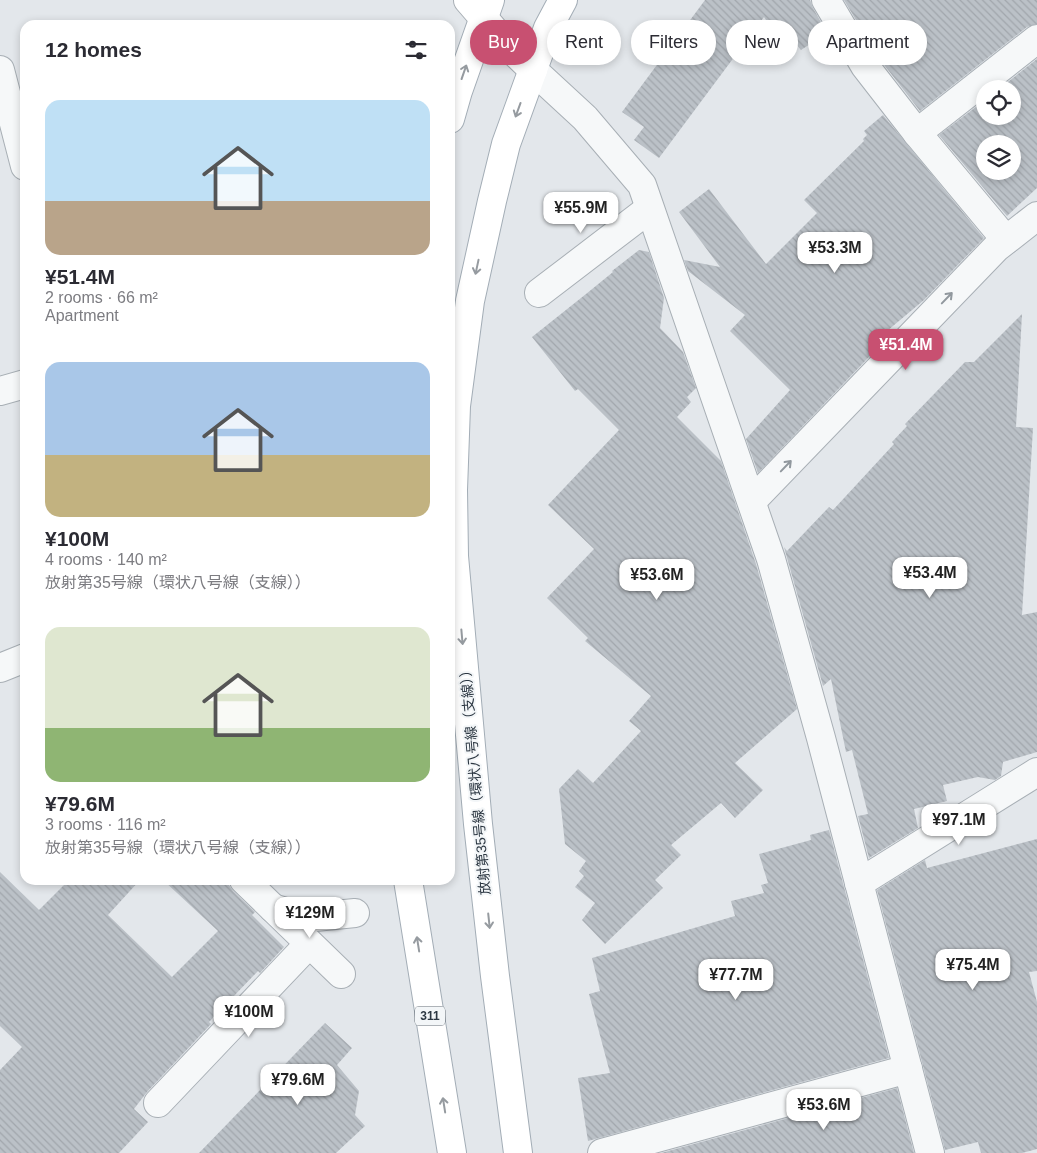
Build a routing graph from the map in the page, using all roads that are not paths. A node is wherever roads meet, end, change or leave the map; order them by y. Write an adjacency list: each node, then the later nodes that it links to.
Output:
1 (563, 0): 6 (main road, 放射第35号線（環状八号線（支線））)
2 (826, 0): 8 (street)
3 (481, 6): 6 (main road); 7 (main road, one-way to 3)
4 (1037, 40): 8 (street)
5 (0, 70): 9 (street)
6 (533, 70): 10 (street); 16 (main road, 放射第35号線（環状八号線（支線））, one-way to 16)
7 (455, 102)
8 (917, 133): 12 (street)
9 (20, 147)
10 (650, 209): 13 (street); 17 (street)
11 (1037, 216): 12 (street)
12 (1006, 240): 17 (street, one-way to 12)
13 (539, 294)
14 (20, 385): 15 (street)
15 (0, 391)
16 (455, 434)
17 (752, 501): 22 (street)
18 (455, 567): 32 (main road, 放射第35号線（環状八号線（支線））, one-way to 32)
19 (20, 660): 20 (street)
20 (0, 668)
21 (1037, 772): 22 (street)
22 (859, 883): 29 (street)
23 (249, 885): 25 (street)
24 (409, 885): 31 (main road, 311, one-way to 24)
25 (272, 908): 26 (street); 27 (street)
26 (355, 913)
27 (309, 944): 28 (street); 30 (street)
28 (341, 974)
29 (908, 1069): 33 (street); 34 (street)
30 (158, 1103)
31 (452, 1153)
32 (518, 1153)
33 (602, 1153)
34 (930, 1153)

